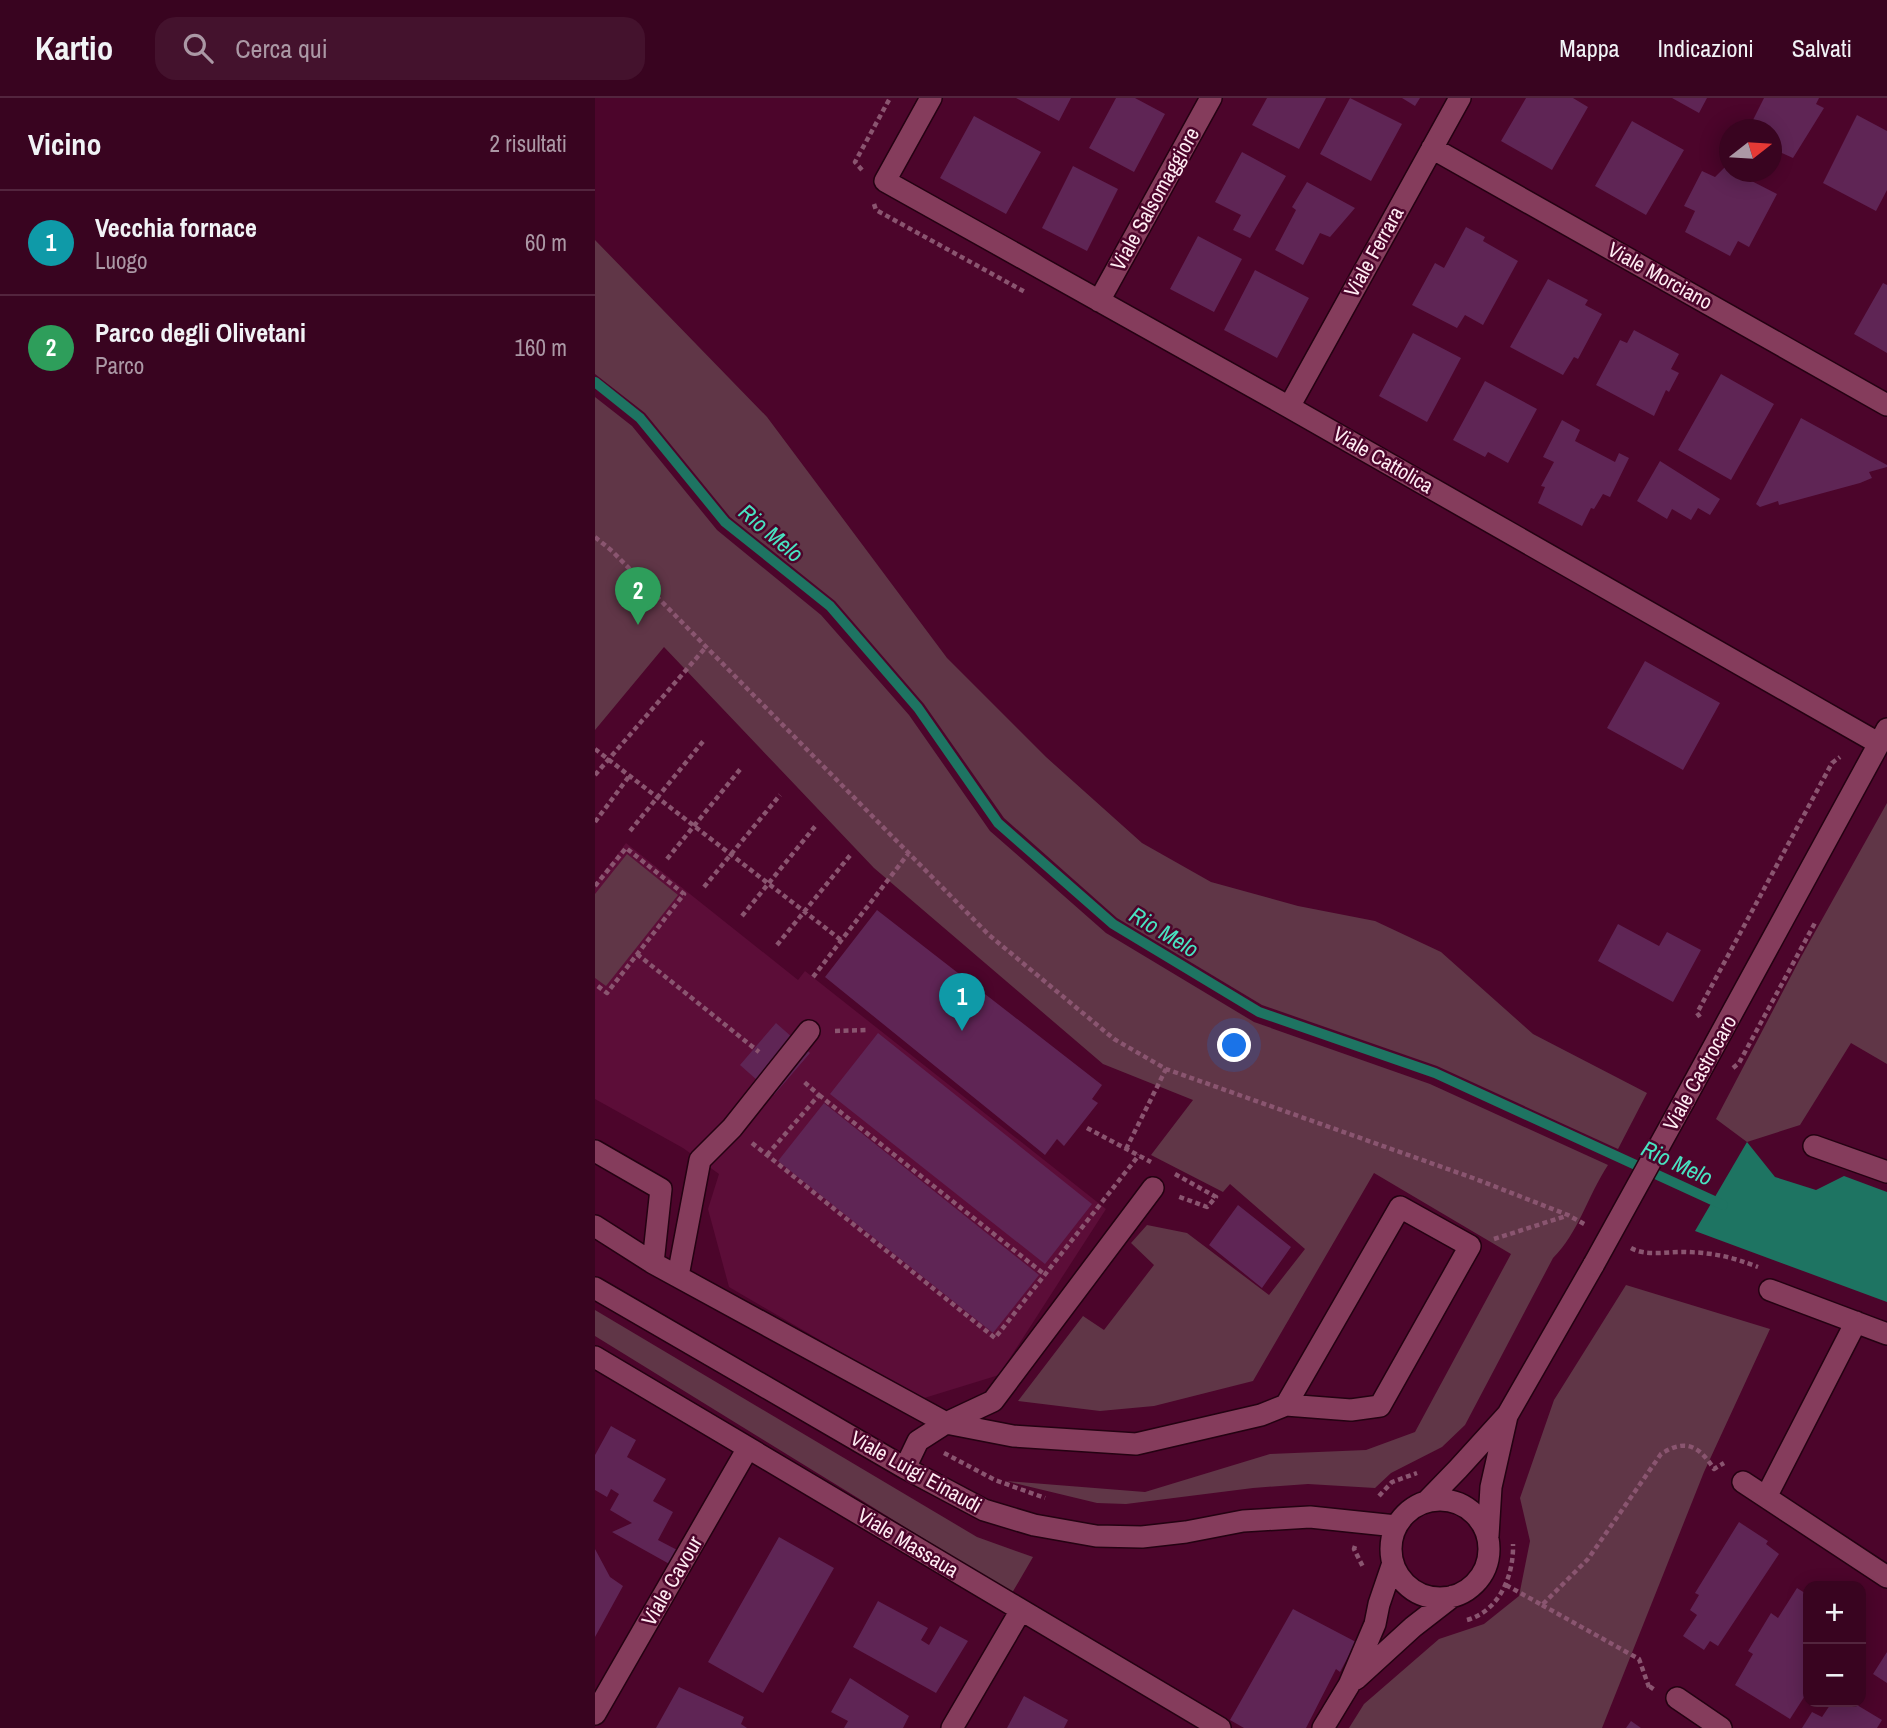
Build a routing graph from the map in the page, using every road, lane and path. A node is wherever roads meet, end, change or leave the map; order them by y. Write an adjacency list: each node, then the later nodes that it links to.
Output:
1 (890, 98): 6 (path)
2 (931, 98): 7 (street, Viale Cattolica)
3 (1211, 98): 7 (street, Viale Salsomaggiore)
4 (1460, 98): 5 (street, Viale Ferrara)
5 (1432, 148): 8 (street, Viale Morciano); 9 (street, Viale Ferrara)
6 (855, 162)
7 (1099, 301): 9 (street, Viale Cattolica)
8 (1887, 405)
9 (1289, 407): 12 (street, Viale Cattolica)
10 (595, 537): 11 (path)
11 (706, 647): 16 (path); 27 (path)
12 (1883, 736): 68 (street, Viale Castrocaro, bridge)
13 (705, 739): 21 (path)
14 (595, 749): 16 (path)
15 (1848, 751): 40 (path)
16 (609, 759): 18 (path); 19 (path)
17 (742, 767): 24 (path)
18 (595, 775)
19 (630, 775): 21 (path); 22 (path)
20 (780, 795): 28 (path)
21 (657, 797): 24 (path); 25 (path)
22 (595, 822)
23 (817, 824): 30 (path)
24 (694, 825): 28 (path); 29 (path)
25 (630, 831)
26 (852, 853): 33 (path)
27 (908, 853): 35 (path); 44 (path)
28 (731, 854): 30 (path); 32 (path)
29 (667, 859)
30 (769, 883): 33 (path); 34 (path)
31 (595, 886): 37 (path)
32 (704, 887)
33 (805, 911): 35 (path); 36 (path)
34 (742, 916)
35 (841, 940): 38 (path)
36 (777, 945)
37 (637, 954): 39 (path); 43 (path)
38 (813, 977)
39 (595, 984)
40 (1702, 1020)
41 (869, 1030): 42 (path)
42 (809, 1031): 43 (street)
43 (781, 1066): 45 (path); 46 (street)
44 (1166, 1069): 48 (path); 54 (path)
45 (819, 1095): 50 (path); 60 (path)
46 (732, 1128): 50 (path); 61 (street)
47 (1814, 1146): 52 (street)
48 (1126, 1149)
49 (595, 1151): 59 (street)
50 (767, 1155): 60 (path)
51 (1139, 1155): 60 (path)
52 (1887, 1172)
53 (1153, 1188): 69 (street)
54 (1567, 1215): 56 (path); 57 (path)
55 (595, 1226): 59 (street)
56 (1591, 1228)
57 (1470, 1246): 67 (street); 67 (street)
58 (1627, 1247): 62 (path)
59 (653, 1263): 61 (street)
60 (1044, 1273)
61 (678, 1276): 69 (street)
62 (1766, 1279): 64 (street)
63 (595, 1288): 72 (street, Viale Luigi Einaudi)
64 (1856, 1322): 65 (street); 74 (street)
65 (1887, 1334)
66 (595, 1357): 70 (street, Viale Massaua)
67 (1286, 1405): 69 (street)
68 (1508, 1414): 75 (street, Viale Castrocaro); 77 (street, Viale Castrocaro)
69 (946, 1423): 72 (street)
70 (748, 1448): 83 (street, Viale Massaua); 87 (street, Viale Cavour)
71 (1703, 1452): 82 (path)
72 (905, 1468): 76 (street, Viale Luigi Einaudi)
73 (1743, 1482): 74 (street)
74 (1766, 1497): 79 (street)
75 (1426, 1502): 76 (street, Viale Castrocaro); 77 (street)
76 (1396, 1526): 78 (street, Viale Castrocaro)
77 (1488, 1537): 81 (street, Viale Castrocaro)
78 (1393, 1563): 81 (street); 85 (street, Viale Castrocaro)
79 (1887, 1577)
80 (1506, 1585): 82 (path)
81 (1453, 1596): 85 (street, Viale Castrocaro)
82 (1542, 1605): 84 (path)
83 (1021, 1609): 88 (street); 89 (street, Viale Massaua)
84 (1639, 1659)
85 (1349, 1685): 90 (street, Viale Castrocaro)
86 (1677, 1698): 91 (street)
87 (595, 1714)
88 (952, 1728)
89 (1220, 1728)
90 (1323, 1728)
91 (1721, 1728)

